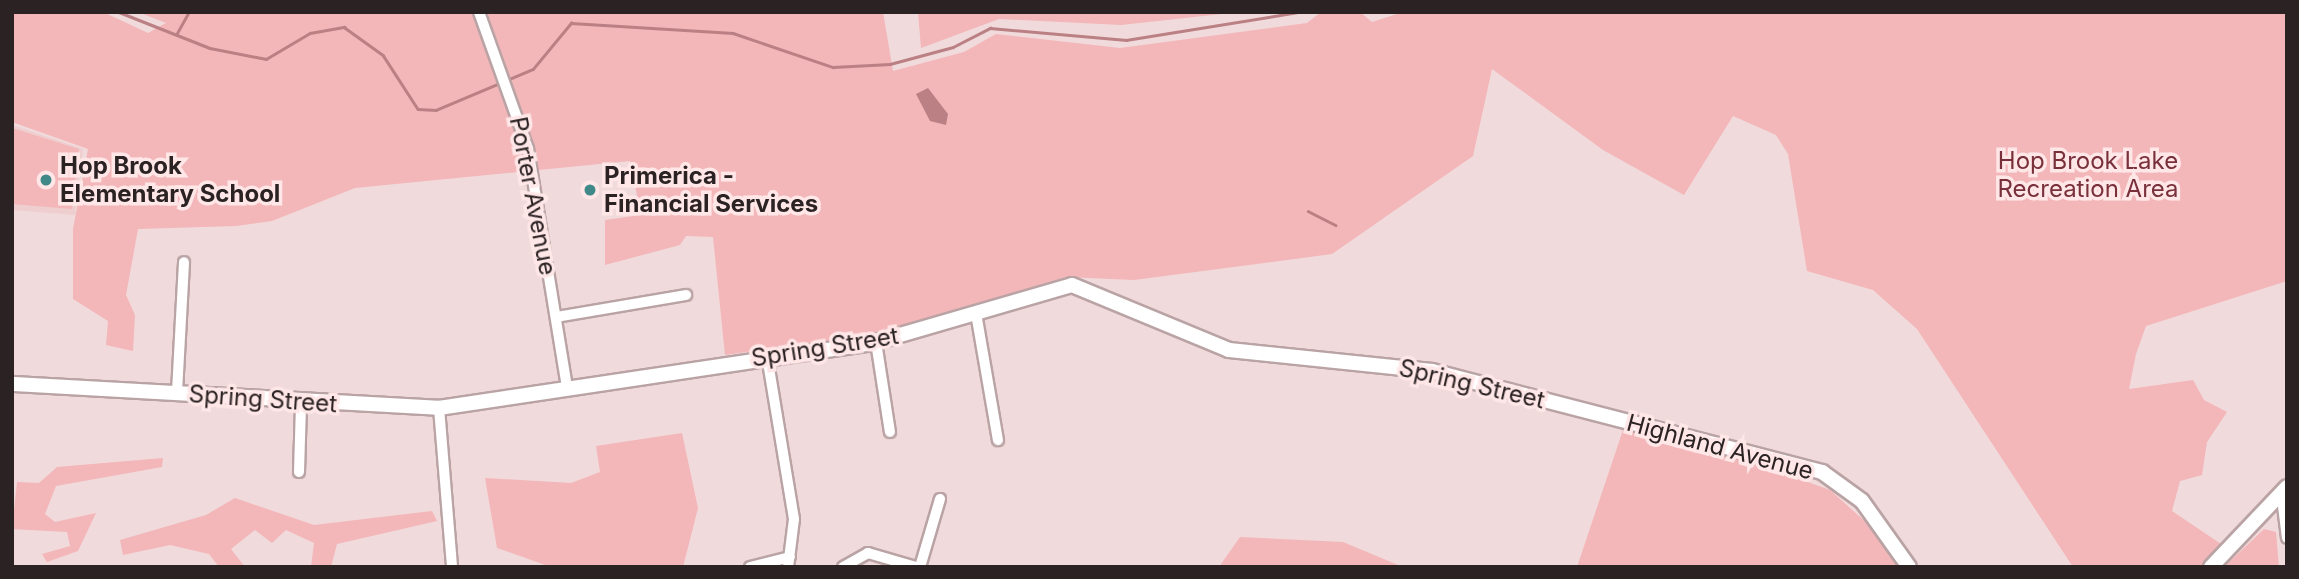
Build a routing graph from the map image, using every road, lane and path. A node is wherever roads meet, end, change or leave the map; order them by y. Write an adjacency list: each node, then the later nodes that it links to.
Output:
1 (479, 12): 5 (street, Porter Avenue)
2 (184, 262): 10 (street)
3 (686, 295): 5 (street)
4 (976, 313): 6 (main road, Spring Street); 13 (main road, Spring Street); 15 (street)
5 (556, 317): 9 (street, Porter Avenue)
6 (876, 342): 7 (main road, Spring Street); 14 (street)
7 (767, 356): 9 (main road, Spring Street); 20 (street)
8 (12, 384): 10 (main road, Spring Street)
9 (567, 386): 12 (main road, Spring Street)
10 (177, 393): 11 (main road, Spring Street)
11 (301, 402): 12 (main road, Spring Street); 16 (street)
12 (439, 408): 21 (street)
13 (1614, 419): 25 (main road, Highland Avenue)
14 (890, 432)
15 (998, 440)
16 (299, 472)
17 (2284, 493): 19 (street); 26 (main road)
18 (940, 499): 24 (street)
19 (2287, 538)
20 (789, 562): 22 (street)
21 (452, 567)
22 (750, 567)
23 (843, 567): 24 (street)
24 (918, 567)
25 (1909, 567)
26 (2211, 567)

